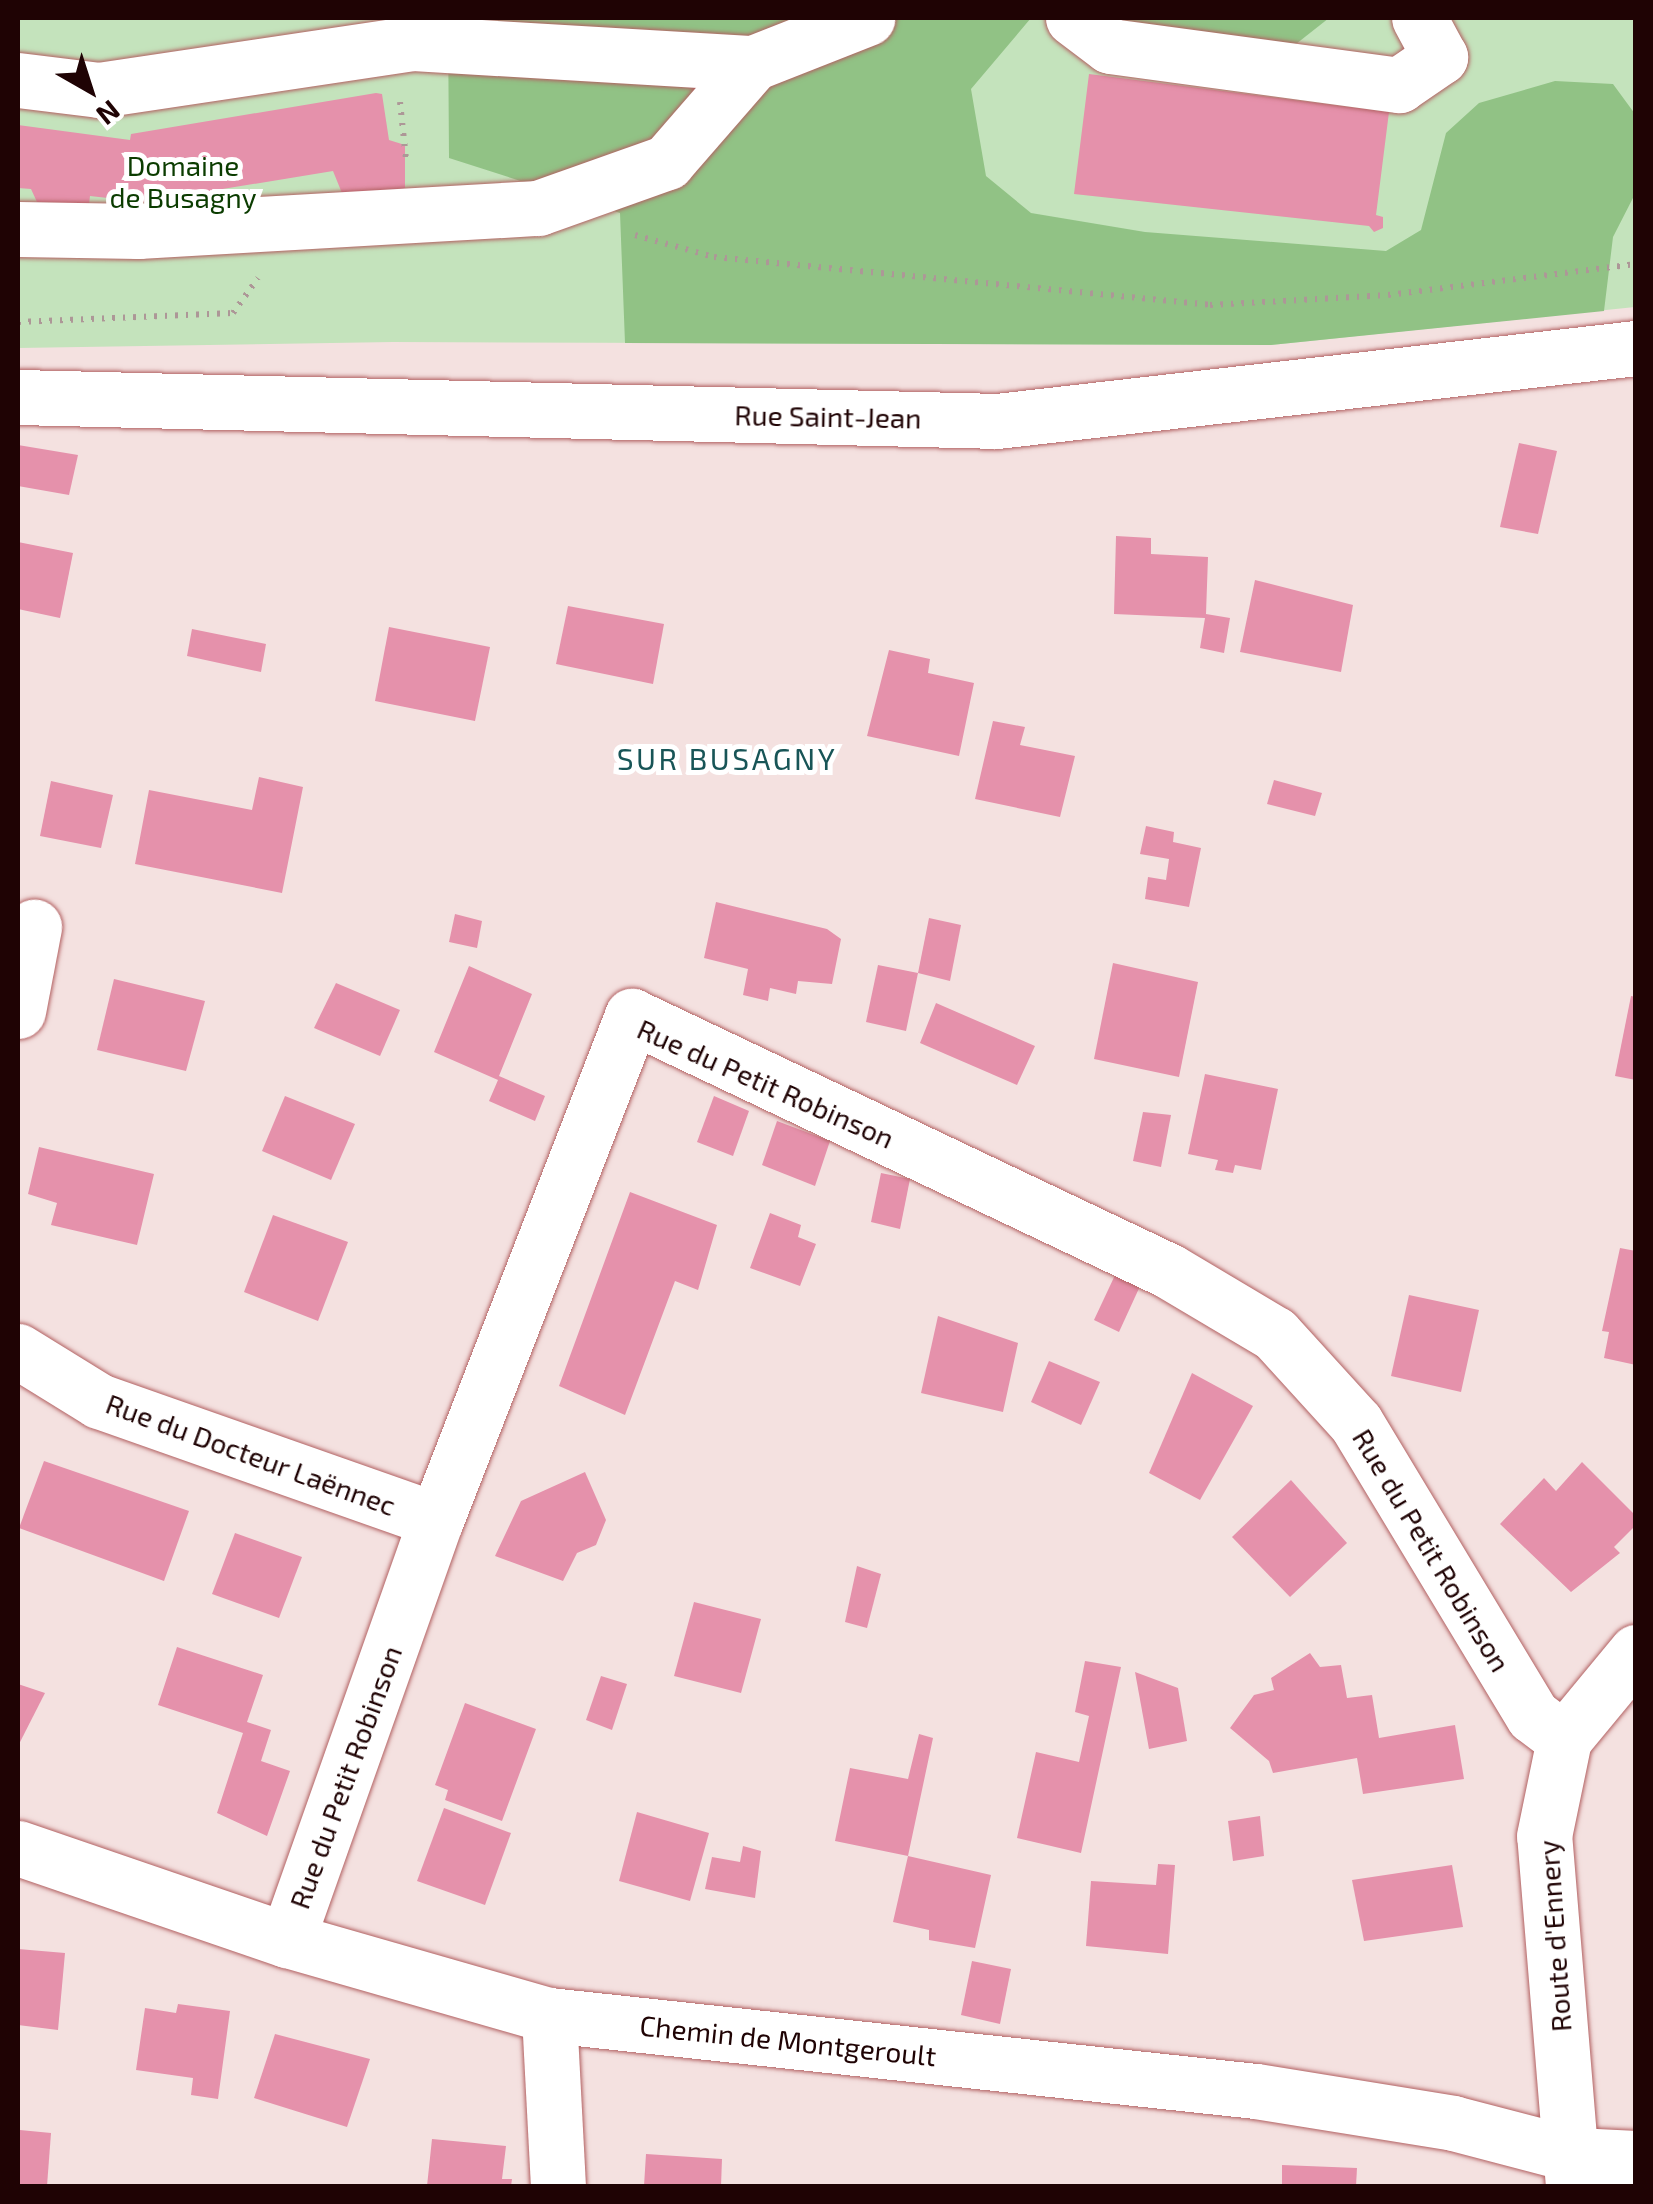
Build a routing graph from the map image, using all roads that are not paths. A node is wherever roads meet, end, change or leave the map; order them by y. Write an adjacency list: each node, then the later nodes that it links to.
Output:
1 (867, 18): 4 (street)
2 (1073, 18): 3 (street)
3 (1420, 18)
4 (753, 64): 5 (street); 6 (street)
5 (18, 80)
6 (18, 228)
7 (1636, 348): 8 (street, Rue Saint-Jean)
8 (18, 397)
9 (34, 927): 10 (street)
10 (18, 1011)
11 (18, 1351): 12 (street, Rue du Docteur Laënnec)
12 (436, 1520): 14 (street, Rue du Petit Robinson); 16 (street, Rue du Petit Robinson)
13 (1636, 1652): 14 (street, Route d'Ennery)
14 (1564, 1740): 19 (street, Route d'Ennery)
15 (18, 1848): 16 (street, Chemin de Montgeroult)
16 (287, 1940): 17 (street, Chemin de Montgeroult)
17 (549, 2015): 19 (street, Chemin de Montgeroult); 20 (street)
18 (1636, 2158): 19 (street, Chemin de Montgeroult)
19 (1574, 2171)
20 (558, 2186)

